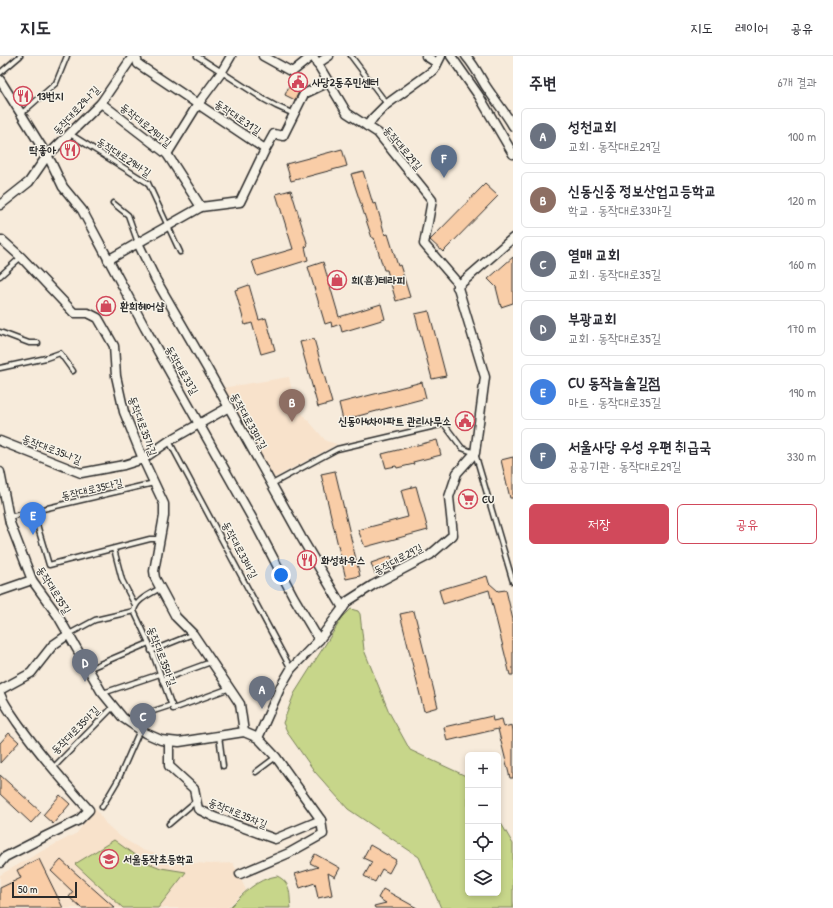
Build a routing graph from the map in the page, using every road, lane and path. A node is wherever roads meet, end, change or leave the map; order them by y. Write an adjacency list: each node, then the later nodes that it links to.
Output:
1 (20, 56): 16 (lane)
2 (66, 56): 23 (lane)
3 (133, 56): 20 (street, 동작대로29나길)
4 (136, 56): 21 (street, 동작대로31길)
5 (197, 56): 17 (lane)
6 (231, 56): 17 (street, 동작대로31길)
7 (263, 56): 8 (street)
8 (312, 56): 15 (street, 동작대로29길)
9 (329, 56): 15 (street)
10 (351, 56): 22 (lane)
11 (426, 56): 14 (street)
12 (450, 56): 30 (street)
13 (466, 56): 26 (street)
14 (439, 60): 22 (street, 동작대로29길)
15 (317, 64): 19 (street, 동작대로29길)
16 (0, 73)
17 (221, 73): 21 (street, 동작대로31길); 24 (lane)
18 (0, 80): 23 (street, 동작대로33길)
19 (329, 82): 24 (street); 25 (street, 동작대로29길)
20 (101, 103): 27 (street, 동작대로29나길); 29 (street, 동작대로29마길)
21 (198, 104): 28 (street, 동작대로31길); 29 (street, 동작대로31길)
22 (386, 104): 25 (street, 동작대로29길)
23 (21, 114): 31 (street, 동작대로33길)
24 (294, 114): 28 (street)
25 (367, 126): 43 (street, 동작대로29길)
26 (513, 126)
27 (70, 134): 31 (street, 동작대로29나길); 35 (lane, 동작대로29바길)
28 (265, 149): 34 (street)
29 (167, 154): 34 (street, 동작대로29마길)
30 (513, 154)
31 (47, 156): 33 (street, 동작대로29나길); 41 (street, 동작대로33길)
32 (113, 203): 38 (lane)
33 (0, 205)
34 (201, 207): 35 (street)
35 (168, 226): 38 (street); 39 (lane, 동작대로29바길)
36 (513, 238): 43 (street)
37 (0, 240): 40 (street, 동작대로35가길)
38 (138, 243): 41 (street); 48 (street, 동작대로33마길)
39 (180, 252)
40 (21, 258): 42 (lane); 53 (street, 동작대로35가길)
41 (108, 260): 49 (street, 동작대로33길)
42 (0, 276)
43 (457, 286): 52 (street, 동작대로29길)
44 (0, 332): 45 (lane)
45 (38, 343)
46 (0, 368): 47 (lane)
47 (73, 371)
48 (229, 407): 49 (street); 56 (street, 동작대로33마길)
49 (200, 424): 51 (street); 72 (street, 동작대로33길)
50 (0, 440): 53 (street, 동작대로35나길)
51 (169, 441): 53 (street); 77 (lane, 동작대로33바길)
52 (475, 453): 56 (lane); 62 (lane); 68 (street, 동작대로29길)
53 (143, 459): 55 (street, 동작대로35가길)
54 (0, 472): 58 (street, 동작대로35길)
55 (155, 483): 57 (lane, 동작대로35다길); 59 (street, 동작대로35가길)
56 (272, 484): 68 (street, 동작대로33마길)
57 (33, 511): 58 (lane, 동작대로35다길); 60 (lane)
58 (9, 517): 63 (street, 동작대로35길)
59 (159, 539): 60 (lane); 65 (street, 동작대로35가길)
60 (114, 549): 67 (lane)
61 (513, 558): 62 (lane)
62 (507, 559): 64 (lane)
63 (32, 580): 66 (street); 70 (street, 동작대로35길)
64 (513, 582)
65 (160, 588): 67 (lane); 71 (street, 동작대로35가길)
66 (0, 591)
67 (135, 605): 69 (lane)
68 (344, 608): 72 (street, 동작대로29길)
69 (134, 611): 70 (lane); 73 (lane, 동작대로35마길)
70 (69, 634): 76 (street, 동작대로35길); 81 (street)
71 (193, 634): 74 (lane); 75 (street, 동작대로35가길)
72 (319, 640): 77 (street, 동작대로29길)
73 (148, 643): 74 (lane, 동작대로35마길); 76 (lane)
74 (151, 651): 78 (lane, 동작대로35마길)
75 (211, 662): 79 (lane); 80 (street, 동작대로35가길)
76 (88, 669): 82 (street, 동작대로35길)
77 (291, 669): 90 (street, 동작대로29길)
78 (160, 674): 79 (lane, 동작대로35마길); 82 (lane)
79 (162, 680): 85 (lane, 동작대로35마길)
80 (230, 688): 85 (lane); 88 (street, 동작대로35가길)
81 (0, 690)
82 (103, 693): 84 (street, 동작대로35길)
83 (0, 694): 94 (street, 동작대로35아길)
84 (114, 706): 86 (street, 동작대로35길); 94 (lane, 동작대로35아길)
85 (172, 707): 86 (lane)
86 (126, 720): 87 (street, 동작대로35길)
87 (140, 730): 91 (street, 동작대로35길); 97 (lane)
88 (244, 732): 89 (street, 동작대로35길); 90 (street)
89 (219, 735): 91 (street, 동작대로35길); 93 (lane)
90 (258, 738): 92 (street)
91 (169, 742): 96 (street, 동작대로35차길)
92 (276, 757): 95 (lane); 98 (street)
93 (223, 766)
94 (53, 768): 100 (street, 동작대로35아길)
95 (256, 772)
96 (196, 801): 98 (street, 동작대로35차길); 99 (lane, 동작대로35차길)
97 (102, 807)
98 (321, 820): 101 (street)
99 (169, 824)
100 (0, 863)
101 (240, 874)

